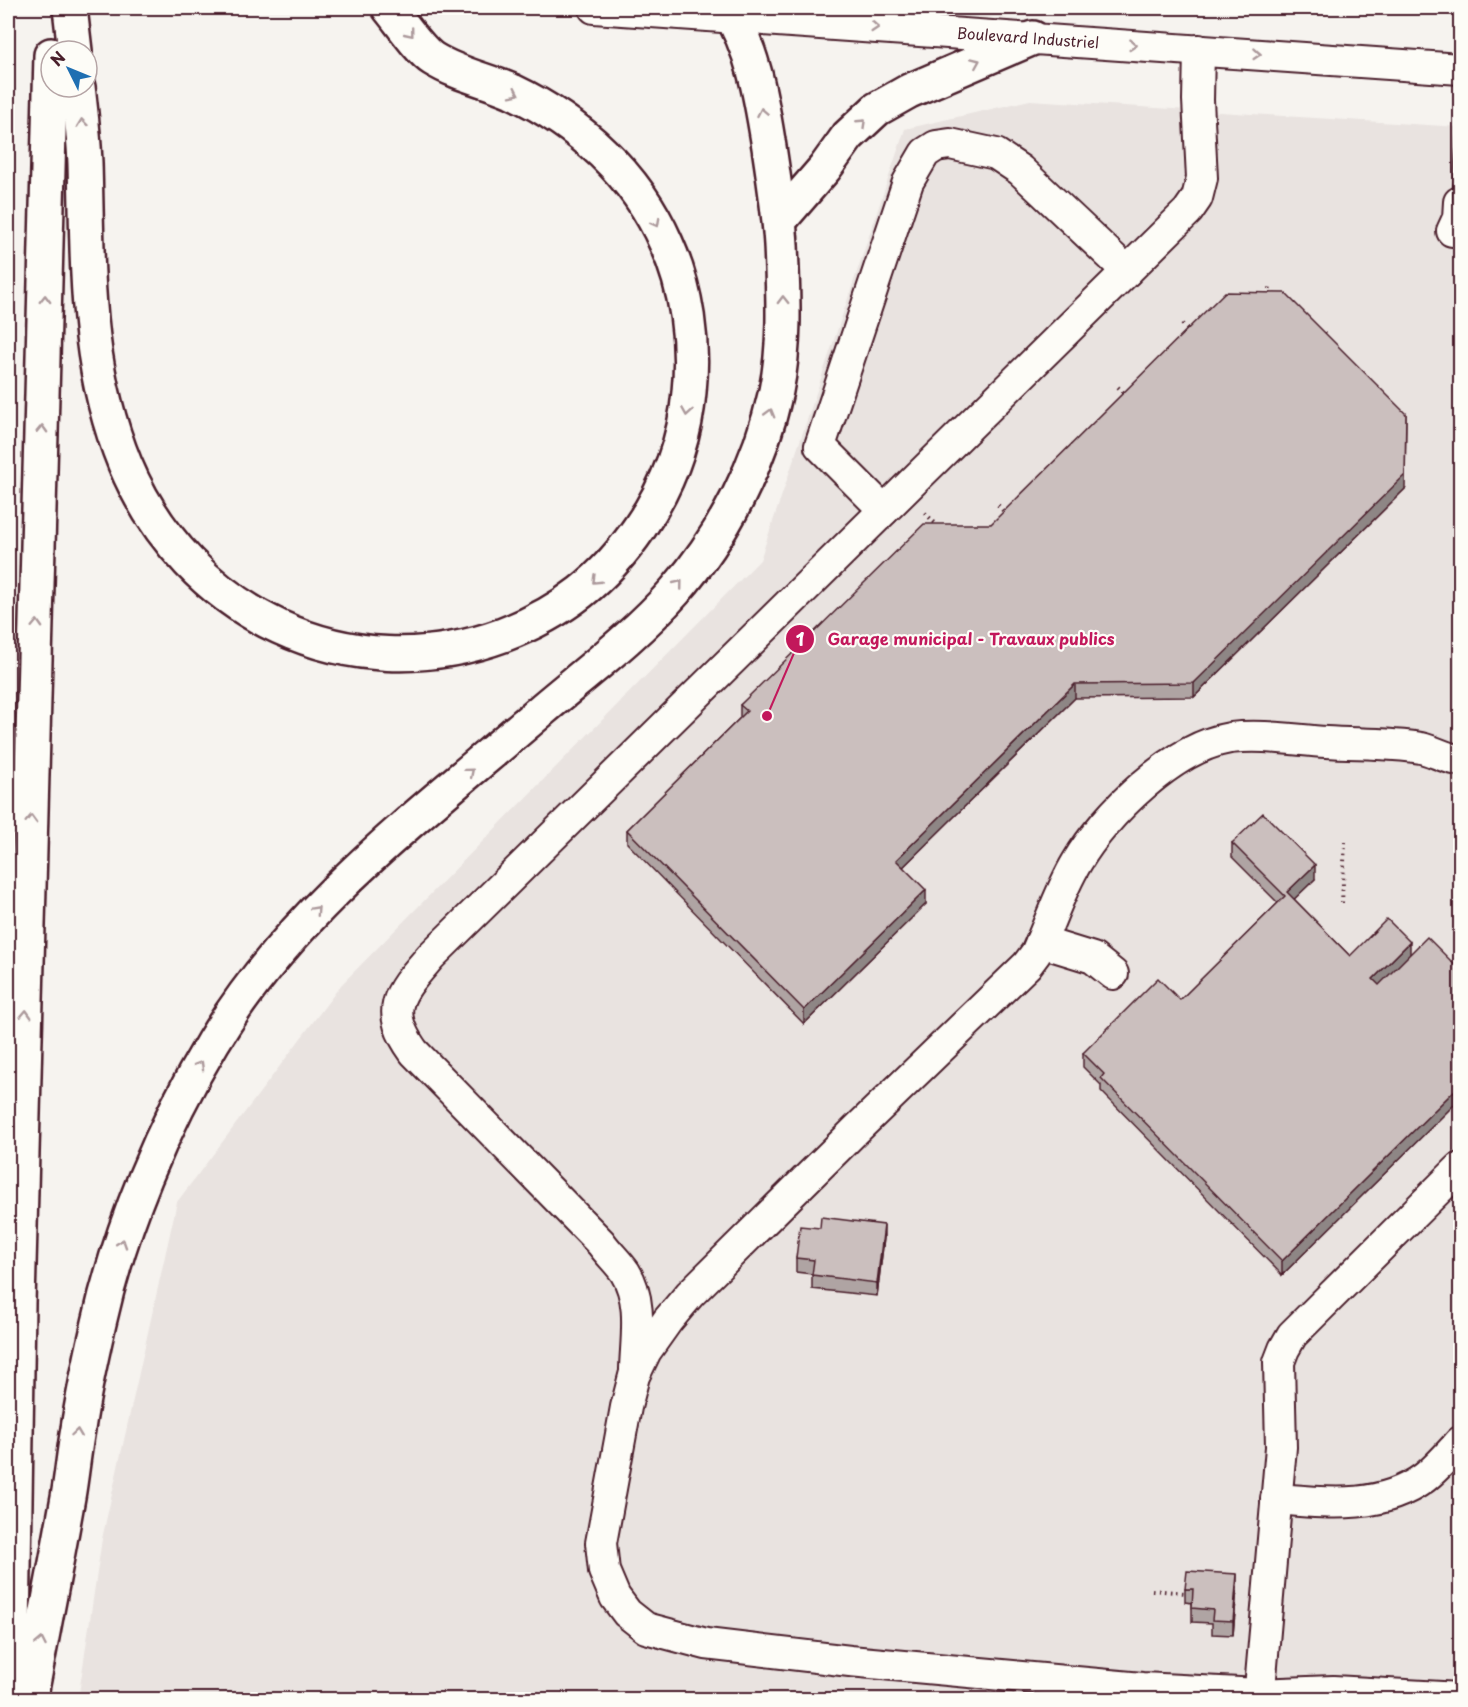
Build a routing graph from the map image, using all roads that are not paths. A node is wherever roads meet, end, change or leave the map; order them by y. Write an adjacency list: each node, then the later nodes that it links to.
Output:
1 (389, 8): 8 (main road, one-way to 8)
2 (594, 8): 3 (street, Boulevard Industriel)
3 (730, 13): 5 (street, Boulevard Industriel, one-way to 5); 10 (main road, one-way to 3)
4 (60, 32): 25 (main road, one-way to 4)
5 (1033, 38): 6 (street, Boulevard Industriel, one-way to 6); 10 (main road, one-way to 5)
6 (1199, 50): 7 (street, Boulevard Industriel, one-way to 7); 12 (street)
7 (1461, 69)
8 (79, 99)
9 (1459, 202): 11 (street)
10 (780, 220): 26 (main road, one-way to 10)
11 (1452, 231)
12 (1127, 271): 13 (street); 13 (street)
13 (884, 510): 18 (street)
14 (1461, 760): 15 (street)
15 (1041, 942): 16 (street); 19 (street)
16 (1113, 974)
17 (1461, 1168): 22 (street)
18 (634, 1290): 19 (street); 20 (street)
19 (679, 1307): 20 (street)
20 (634, 1376): 23 (street)
21 (1461, 1442): 22 (street)
22 (1276, 1499): 23 (street)
23 (1265, 1698): 24 (street)
24 (1445, 1698)
25 (12, 1700)
26 (30, 1700)

